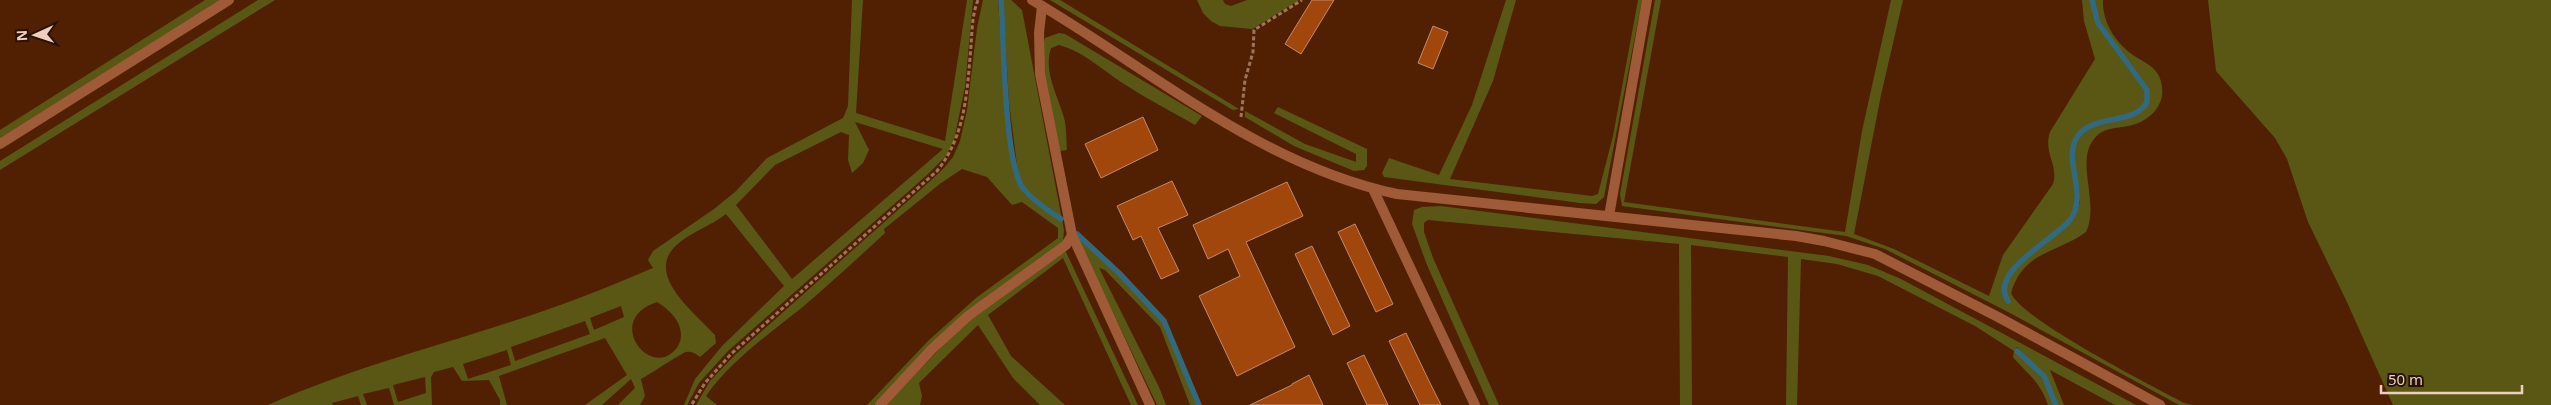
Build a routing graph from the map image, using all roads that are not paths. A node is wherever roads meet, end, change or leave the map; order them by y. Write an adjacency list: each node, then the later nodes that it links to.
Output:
1 (229, 0): 5 (street)
2 (1032, 0): 4 (street)
3 (1647, 0): 7 (street)
4 (1042, 6): 6 (street); 8 (street)
5 (0, 144)
6 (1373, 189): 7 (street); 11 (street)
7 (1609, 216): 12 (street)
8 (1072, 235): 9 (street); 10 (street)
9 (880, 405)
10 (1150, 405)
11 (1475, 405)
12 (2160, 405)

